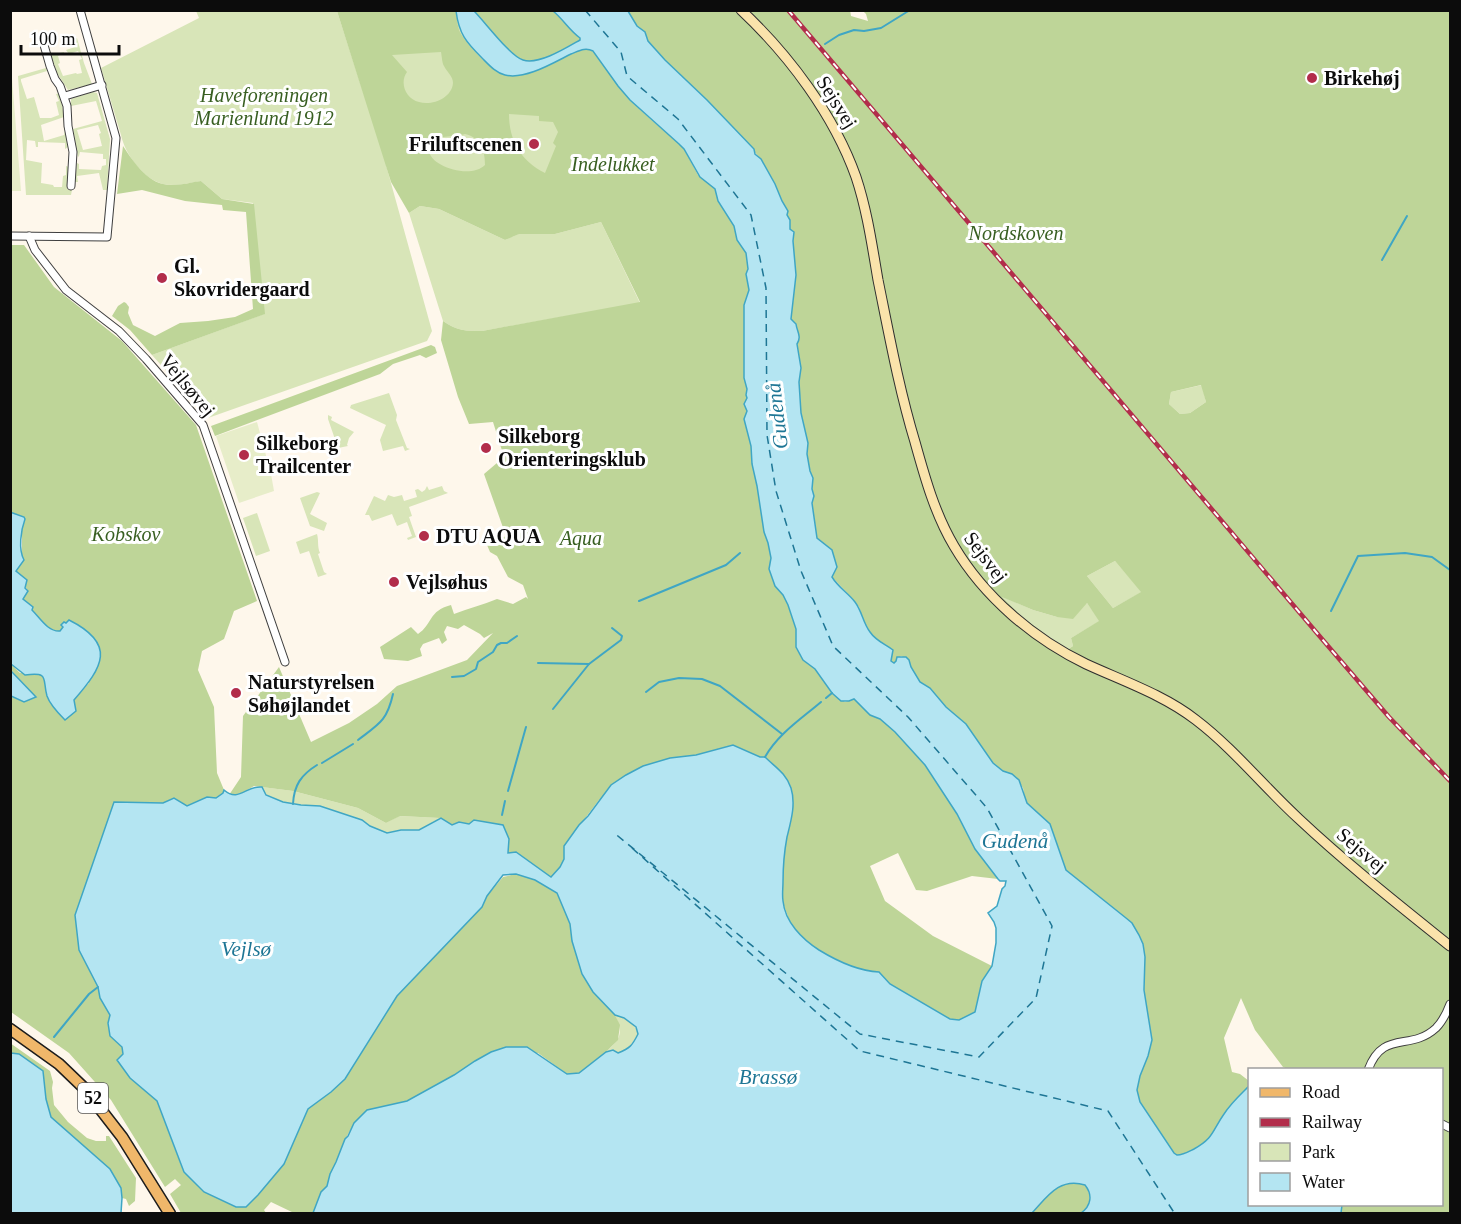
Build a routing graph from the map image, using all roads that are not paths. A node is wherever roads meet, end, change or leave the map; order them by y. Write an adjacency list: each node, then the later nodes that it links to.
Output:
1 (80, 10): 4 (street)
2 (741, 10): 10 (street, Sejsvej)
3 (44, 45): 5 (street)
4 (102, 86): 5 (street); 8 (street)
5 (64, 96): 6 (street)
6 (71, 186)
7 (10, 236): 8 (street)
8 (29, 236): 9 (street, Vejlsøvej)
9 (285, 662)
10 (1450, 946)
11 (1450, 1004): 13 (street)
12 (10, 1029): 14 (main road, 52)
13 (1369, 1068)
14 (170, 1214)

